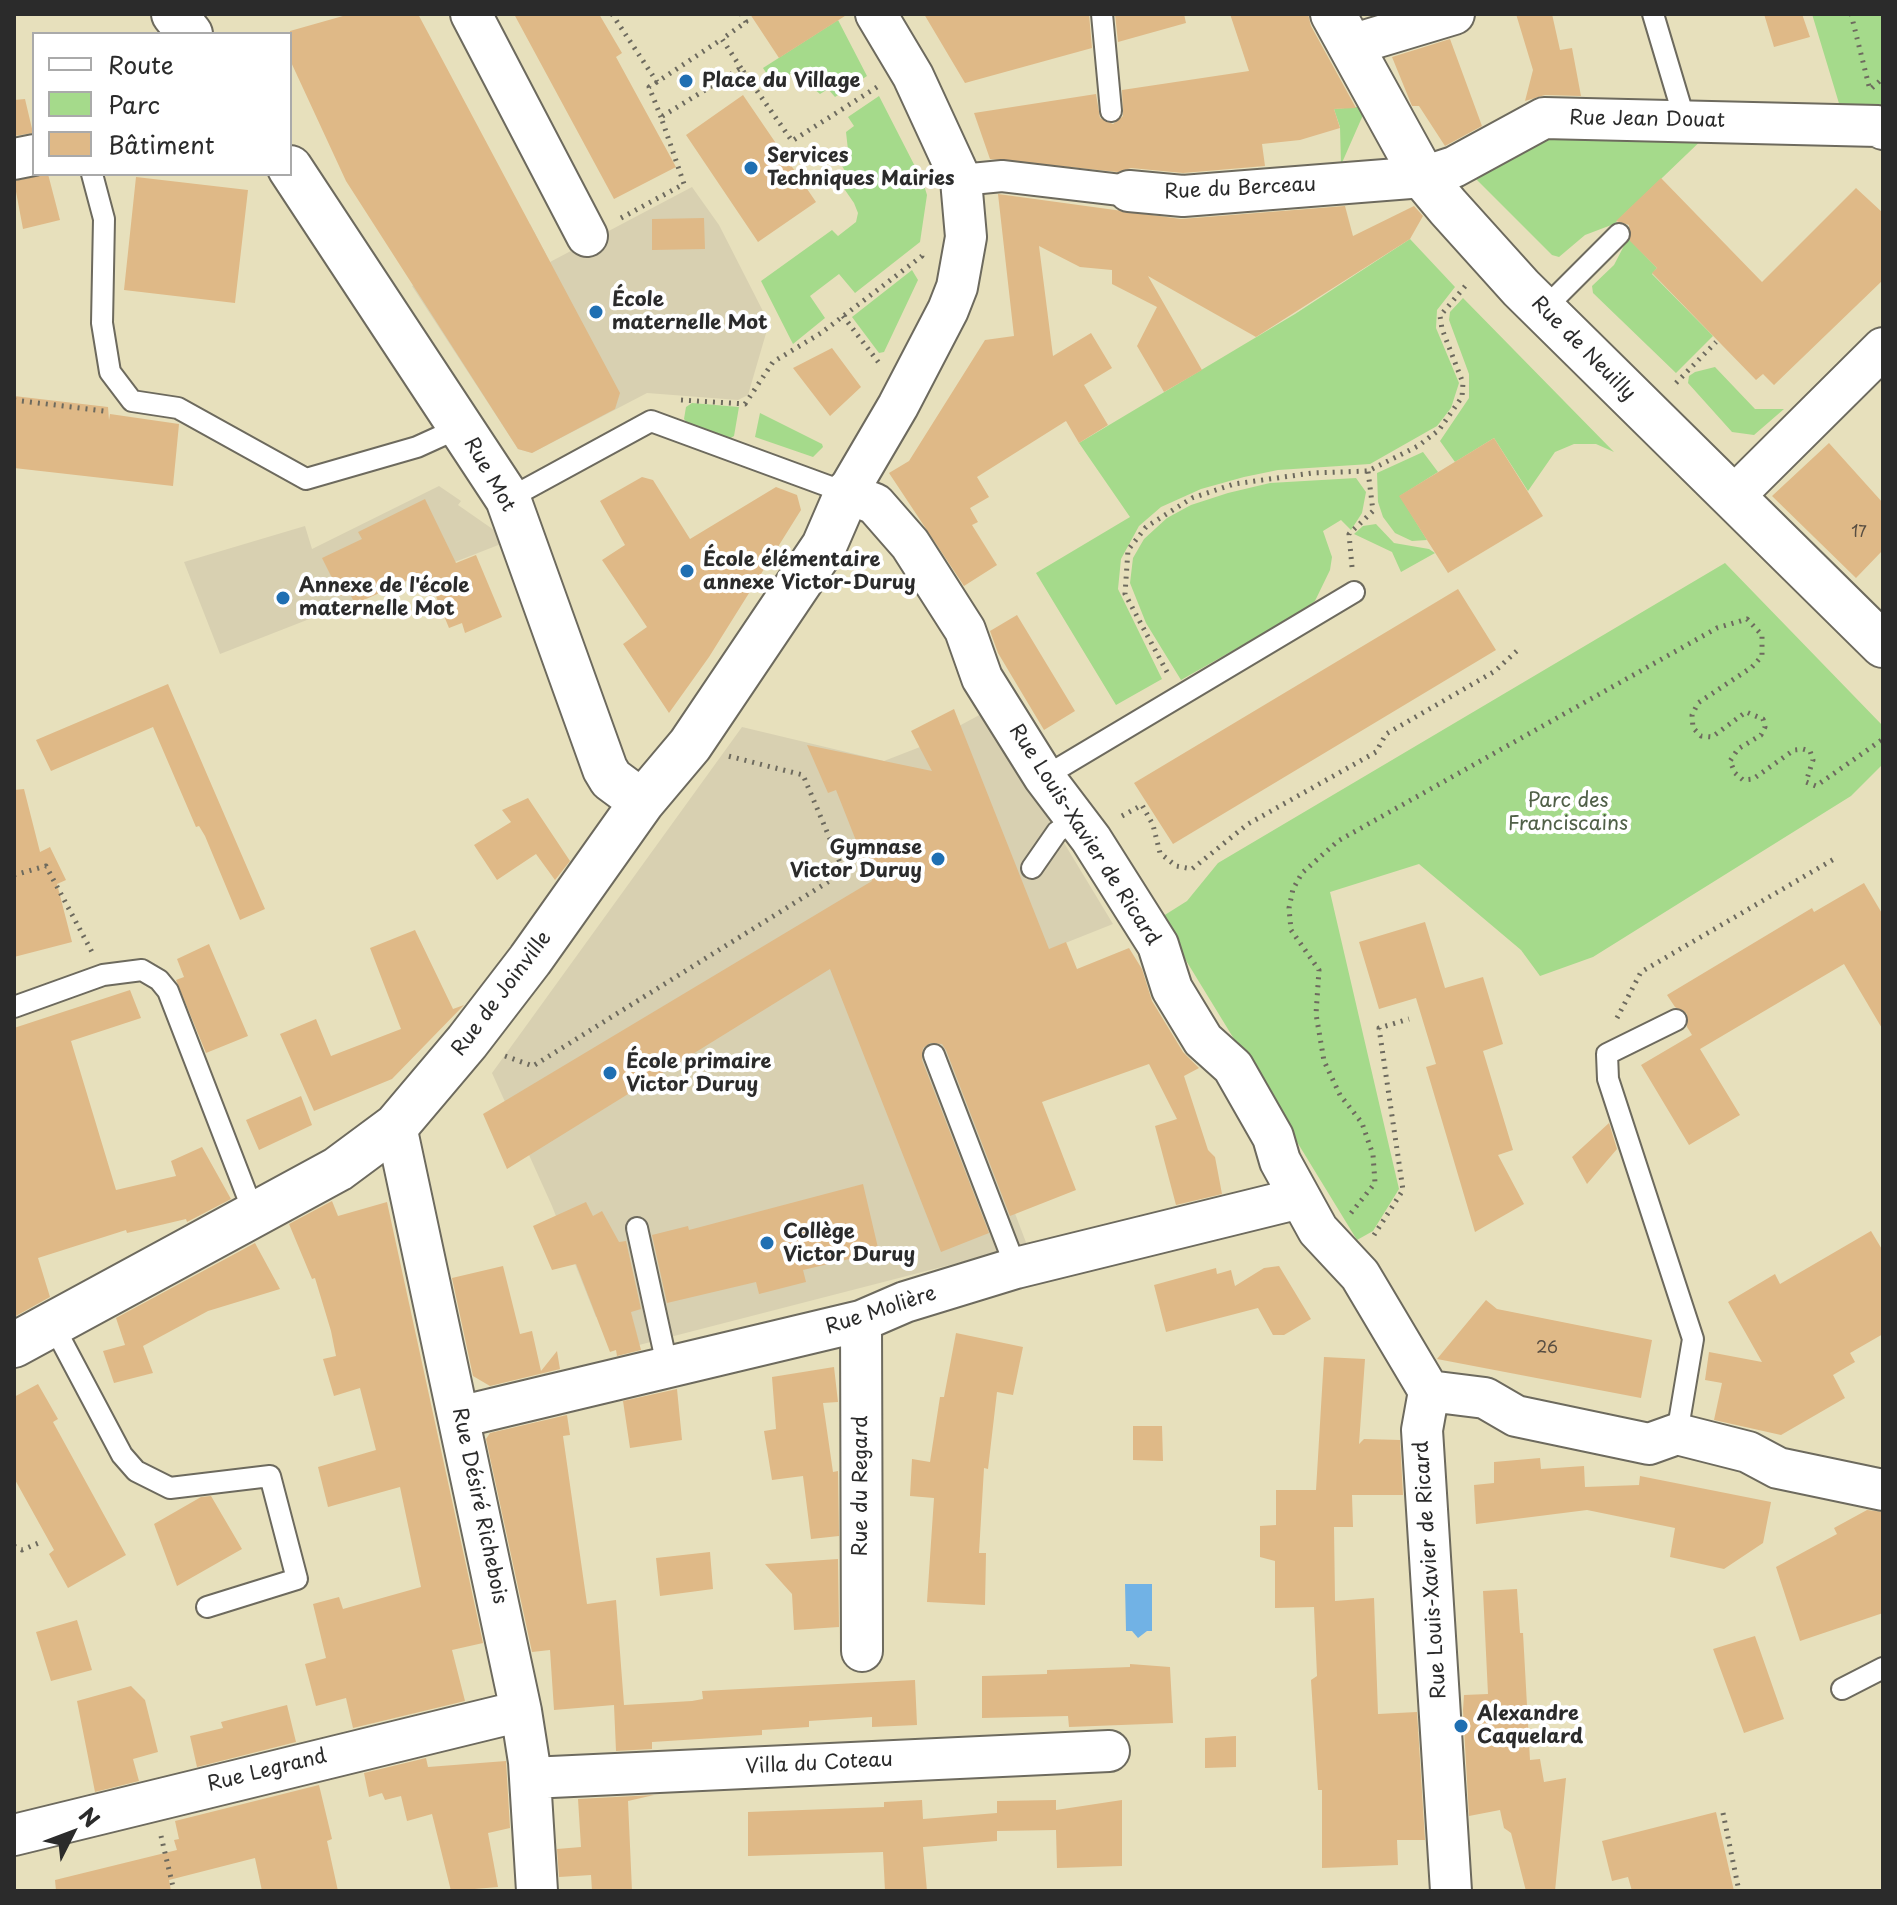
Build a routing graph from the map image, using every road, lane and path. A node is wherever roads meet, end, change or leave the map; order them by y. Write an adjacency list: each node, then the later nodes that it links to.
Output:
1 (174, 14): 11 (street)
2 (471, 14): 27 (street)
3 (612, 14): 16 (path)
4 (741, 14): 12 (path)
5 (876, 14): 14 (street)
6 (1102, 14): 17 (lane)
7 (1454, 14): 10 (street)
8 (1653, 14): 20 (lane)
9 (1851, 14): 18 (path)
10 (1342, 30): 23 (street, Rue de Neuilly)
11 (188, 32)
12 (722, 39): 13 (path); 16 (path)
13 (741, 68): 14 (path); 19 (path)
14 (913, 76): 24 (street)
15 (1883, 78): 18 (path)
16 (657, 82): 19 (path)
17 (1111, 111)
18 (1877, 115): 20 (street, Rue Jean Douat)
19 (661, 117): 27 (path)
20 (1685, 121): 23 (street, Rue Jean Douat)
21 (292, 171): 41 (street, Rue Mot)
22 (93, 176): 41 (lane)
23 (1423, 177): 25 (street, Rue du Berceau); 32 (street, Rue de Neuilly)
24 (961, 180): 25 (street, Rue du Berceau); 43 (street)
25 (1129, 191)
26 (1619, 234): 32 (lane)
27 (587, 236)
28 (924, 243): 29 (path)
29 (922, 256): 30 (path); 33 (path)
30 (922, 271)
31 (1459, 271): 42 (path)
32 (1543, 310): 44 (street, Rue de Neuilly)
33 (843, 316): 36 (path); 40 (path)
34 (1716, 342): 37 (path)
35 (1883, 348): 44 (street)
36 (887, 351)
37 (1676, 383)
38 (14, 400): 39 (path)
39 (108, 411)
40 (651, 421): 43 (lane, Rue Louis-Xavier de Ricard); 45 (lane)
41 (461, 427): 45 (street, Rue Mot)
42 (1368, 471): 46 (path); 49 (path)
43 (847, 493): 51 (street, Rue de Joinville); 52 (street, Rue Louis-Xavier de Ricard)
44 (1733, 497): 47 (street, Rue de Neuilly)
45 (508, 499): 53 (street, Rue Mot)
46 (1354, 592): 49 (lane)
47 (1883, 645)
48 (1520, 648): 54 (path)
49 (1182, 696): 52 (lane)
50 (1883, 739): 69 (path)
51 (690, 745): 53 (street, Rue de Joinville); 63 (path)
52 (1044, 777): 55 (street, Rue Louis-Xavier de Ricard)
53 (642, 802): 63 (street, Rue de Joinville)
54 (1117, 818)
55 (1074, 820): 57 (lane); 69 (street, Rue Louis-Xavier de Ricard)
56 (1834, 859): 64 (path)
57 (1032, 868)
58 (14, 875): 59 (path)
59 (86, 938)
60 (14, 1007): 67 (lane)
61 (1409, 1019): 69 (path)
62 (1676, 1020): 64 (lane)
63 (467, 1042): 66 (street, Rue de Joinville)
64 (1607, 1054): 77 (lane)
65 (934, 1055): 70 (lane)
66 (396, 1126): 67 (street, Rue de Joinville); 76 (street, Rue Désiré Richebois)
67 (255, 1216): 72 (street, Rue de Joinville)
68 (637, 1228): 74 (lane)
69 (1321, 1228): 70 (street, Rue Molière); 75 (street, Rue Louis-Xavier de Ricard)
70 (1016, 1268): 71 (street, Rue Molière)
71 (861, 1321): 74 (street, Rue Molière); 82 (street, Rue du Regard)
72 (53, 1325): 73 (street, Rue de Joinville); 81 (lane)
73 (14, 1345)
74 (667, 1365): 76 (street, Rue Molière)
75 (1429, 1391): 77 (street); 93 (street, Rue Louis-Xavier de Ricard)
76 (459, 1417): 85 (street, Rue Désiré Richebois)
77 (1677, 1434): 78 (street)
78 (1883, 1490)
79 (41, 1542): 80 (path)
80 (14, 1546)
81 (207, 1607)
82 (862, 1651)
83 (1883, 1668): 84 (lane)
84 (1842, 1689)
85 (521, 1711): 87 (street, Rue Désiré Richebois); 88 (street, Rue Legrand)
86 (1109, 1751): 87 (street, Villa du Coteau)
87 (530, 1778): 92 (street, Rue Désiré Richebois)
88 (153, 1800): 90 (street, Rue Legrand); 91 (path)
89 (1723, 1813): 94 (path)
90 (14, 1835)
91 (174, 1891)
92 (537, 1891)
93 (1451, 1891)
94 (1739, 1891)

